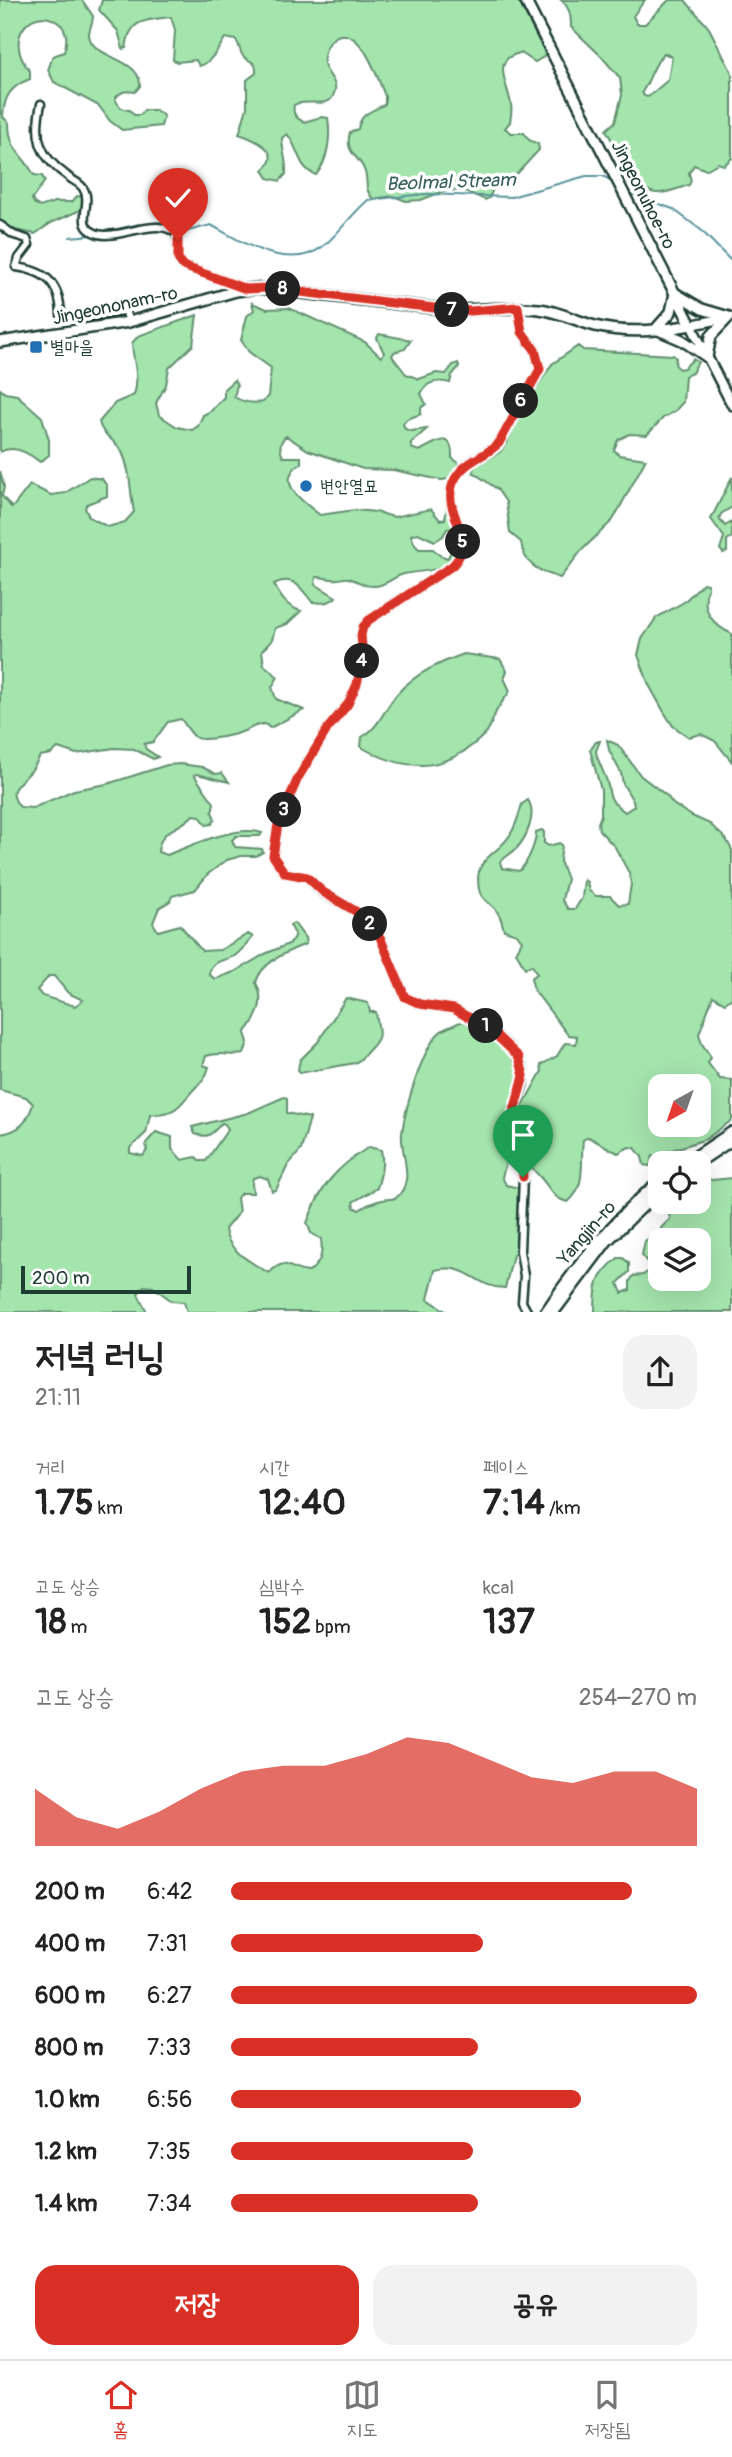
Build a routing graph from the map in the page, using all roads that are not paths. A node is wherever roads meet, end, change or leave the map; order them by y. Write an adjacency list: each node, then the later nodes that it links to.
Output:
1 (525, 0): 5 (main road, Jingeonuhoe-ro)
2 (41, 104): 4 (street)
3 (0, 225): 8 (street)
4 (246, 289): 6 (main road, Jingeononam-ro); 8 (main road, Jingeononam-ro)
5 (676, 293): 7 (main road); 9 (main road, Jingeonuhoe-ro); 10 (main road)
6 (518, 307): 10 (main road, Jingeononam-ro); 20 (street)
7 (730, 317): 9 (street, Jingeononam-ro); 12 (main road)
8 (129, 322): 11 (main road, Jingeononam-ro)
9 (691, 325): 10 (main road, Jingeononam-ro); 12 (street, Jingeonuhoe-ro)
10 (656, 329): 12 (main road)
11 (0, 342)
12 (706, 357): 13 (street, Jingeonuhoe-ro)
13 (732, 405)
14 (732, 1132): 16 (main road)
15 (732, 1140): 17 (main road)
16 (704, 1151)
17 (711, 1154)
18 (648, 1192): 21 (main road, Yangjin-ro)
19 (648, 1202): 22 (main road, Yangjin-ro)
20 (528, 1312)
21 (545, 1312)
22 (553, 1312)

